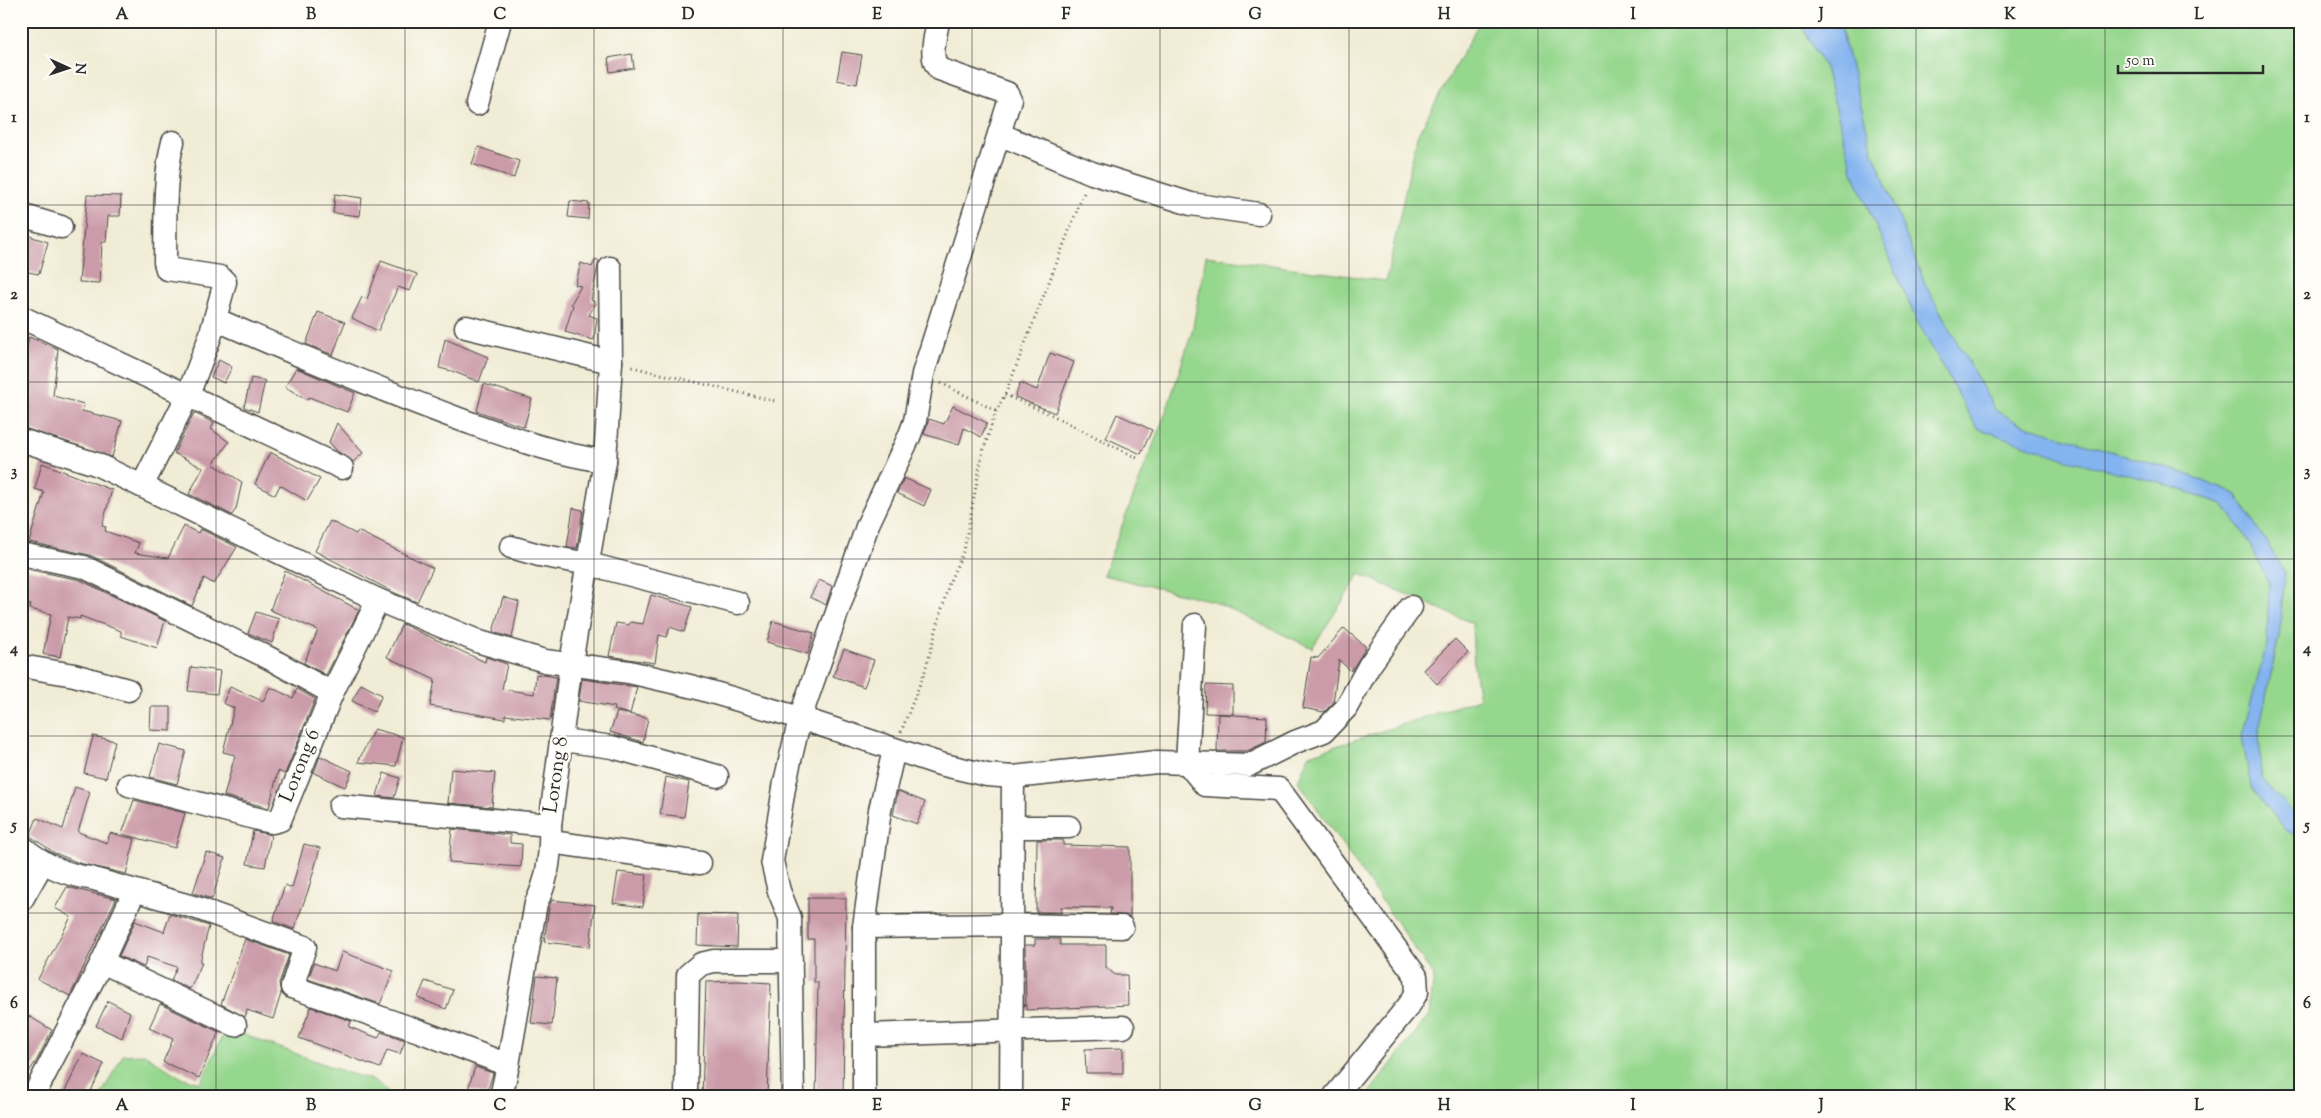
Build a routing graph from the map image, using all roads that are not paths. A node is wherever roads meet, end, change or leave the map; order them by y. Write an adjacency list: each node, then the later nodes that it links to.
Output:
1 (500, 21): 3 (street)
2 (938, 21): 4 (street)
3 (477, 104)
4 (999, 134): 6 (street); 30 (street)
5 (172, 142): 11 (street)
6 (1259, 214)
7 (21, 215): 8 (street)
8 (61, 226)
9 (610, 268): 13 (street, Lorong 8)
10 (21, 317): 14 (street)
11 (215, 319): 14 (street); 16 (street)
12 (466, 327): 13 (street)
13 (611, 362): 16 (street, Lorong 8)
14 (188, 395): 17 (street); 18 (street)
15 (21, 440): 18 (street)
16 (604, 461): 21 (street, Lorong 8)
17 (342, 468)
18 (142, 486): 22 (street)
19 (511, 547): 21 (street)
20 (21, 554): 29 (street)
21 (588, 564): 23 (street); 26 (street, Lorong 8)
22 (378, 600): 26 (street); 29 (street, Lorong 6)
23 (738, 603)
24 (1412, 607): 33 (street)
25 (1195, 625): 33 (street)
26 (571, 663): 30 (street); 31 (street, Lorong 8)
27 (21, 666): 28 (street)
28 (128, 690)
29 (332, 693): 36 (street, Lorong 6)
30 (800, 718): 32 (street); 49 (street)
31 (563, 740): 34 (street); 40 (street, Lorong 8)
32 (894, 750): 35 (street); 47 (street)
33 (1187, 763): 35 (street); 62 (street)
34 (717, 776)
35 (1013, 777): 38 (street)
36 (129, 785)
37 (340, 806): 40 (street)
38 (1012, 827): 39 (street); 46 (street)
39 (1070, 827)
40 (550, 833): 43 (street); 55 (street, Lorong 8)
41 (21, 846): 42 (street)
42 (44, 862): 44 (street); 45 (street)
43 (700, 863)
44 (134, 892): 50 (street); 55 (street)
45 (21, 901)
46 (1011, 925): 47 (street); 48 (street); 53 (street)
47 (864, 927): 54 (street)
48 (1122, 927)
49 (791, 961): 58 (street); 59 (street)
50 (102, 962): 51 (street); 56 (street)
51 (235, 1025)
52 (1123, 1027): 53 (street)
53 (1010, 1029): 54 (street); 61 (street)
54 (864, 1035): 60 (street)
55 (508, 1065): 57 (street, Lorong 8)
56 (33, 1097)
57 (501, 1097)
58 (686, 1097)
59 (793, 1097)
60 (864, 1097)
61 (1011, 1097)
62 (1334, 1097)

